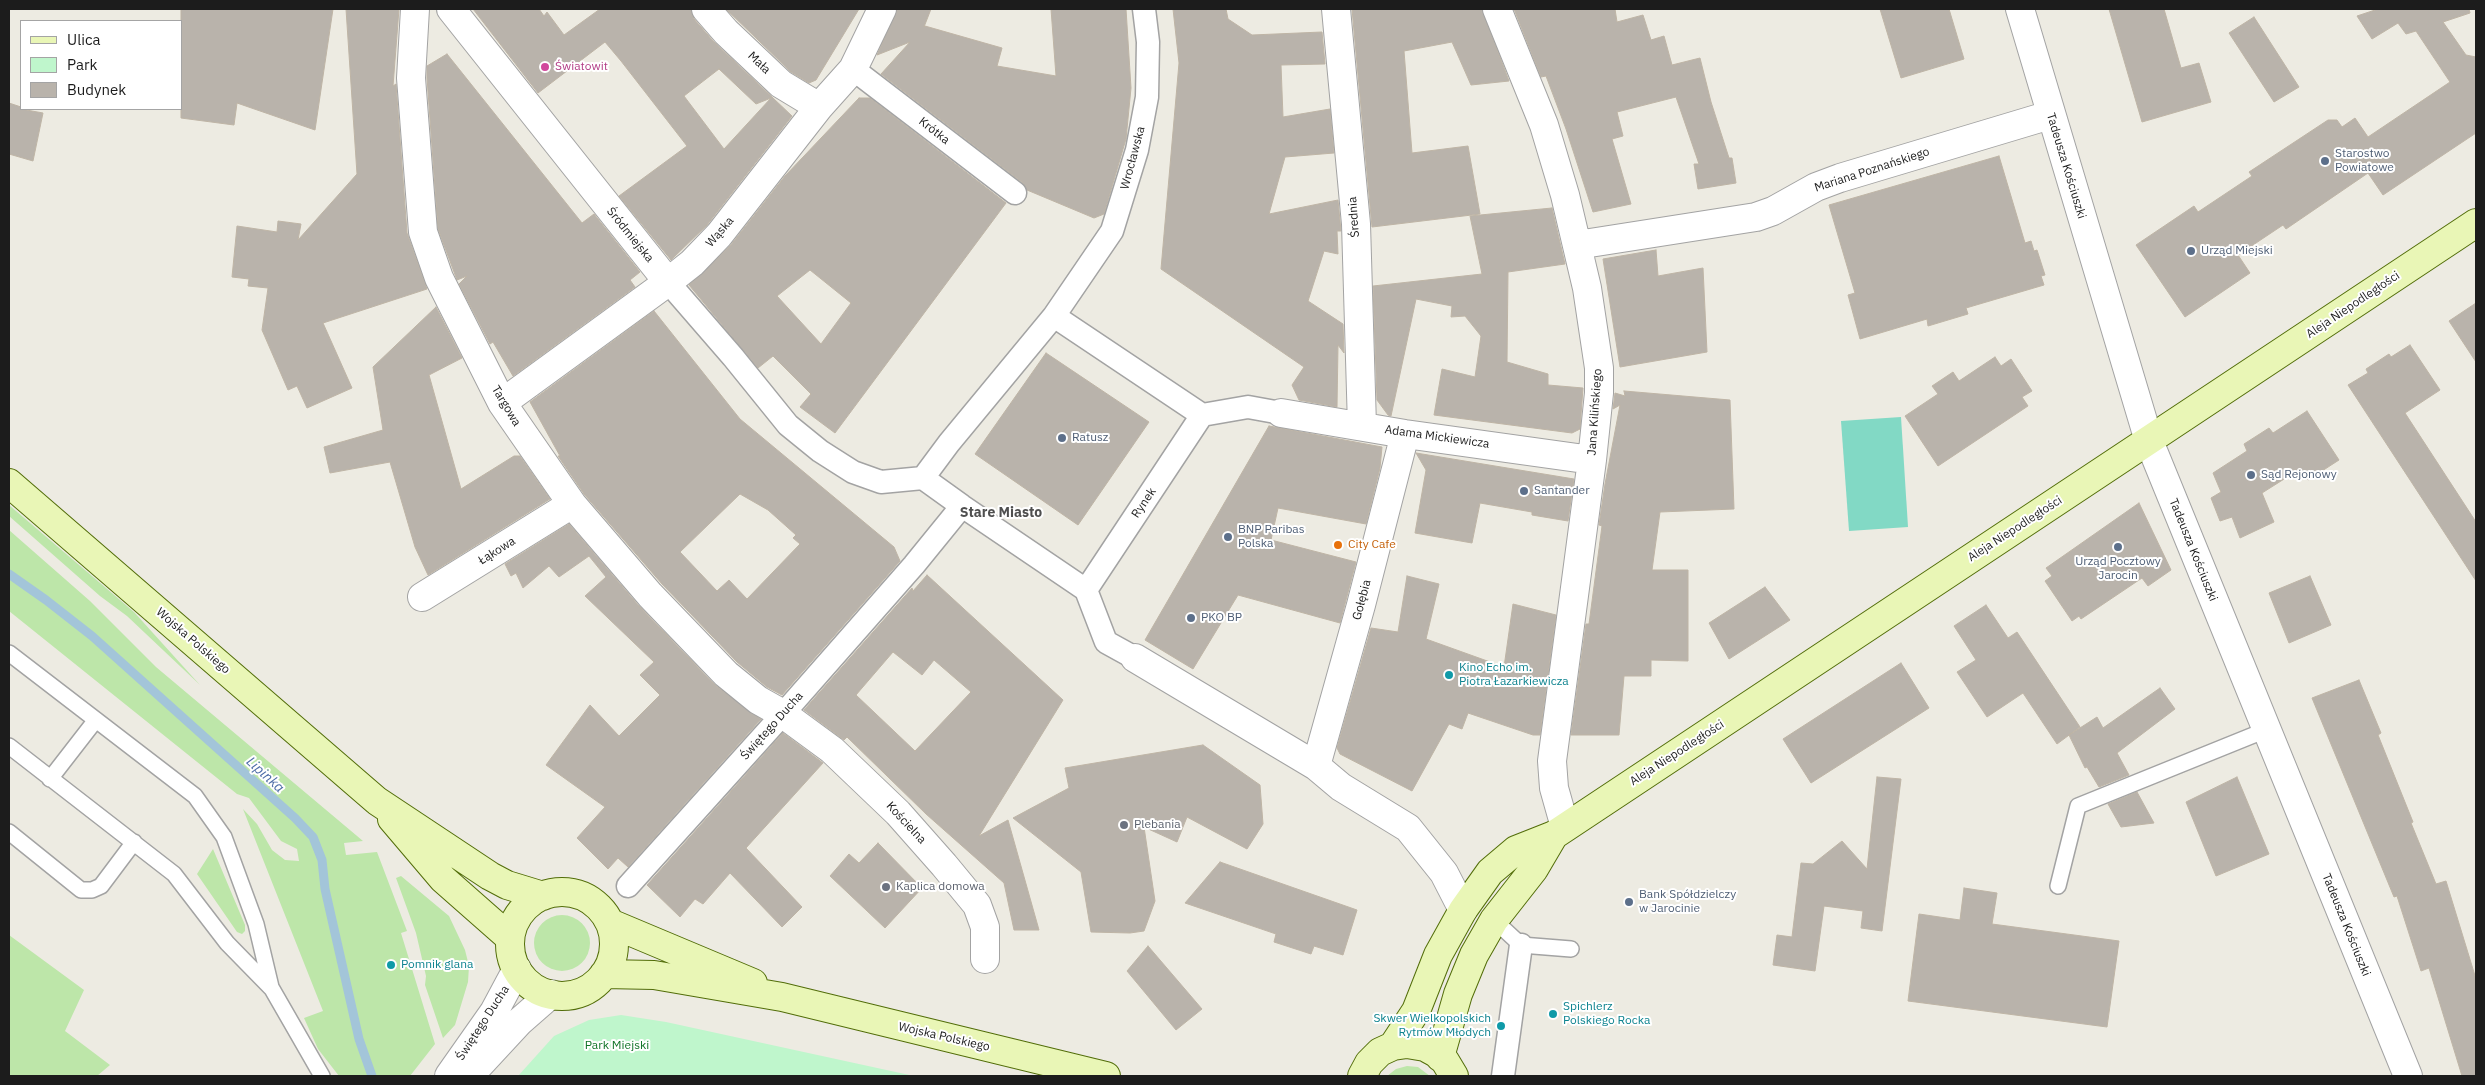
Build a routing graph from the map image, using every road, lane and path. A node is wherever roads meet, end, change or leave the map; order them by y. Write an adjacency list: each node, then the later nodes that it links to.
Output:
1 (415, 9): 17 (street, Targowa)
2 (451, 9): 15 (street, Śródmiejska)
3 (706, 9): 10 (street, Mała)
4 (882, 9): 9 (street, Wąska)
5 (1144, 9): 16 (street, Wrocławska)
6 (1336, 9): 20 (street, Średnia)
7 (1497, 9): 14 (street, Jana Kilińskiego)
8 (2020, 9): 11 (street, Tadeusza Kościuszki)
9 (854, 68): 10 (street, Wąska); 12 (street, Krótka)
10 (819, 107): 15 (street, Wąska)
11 (2050, 115): 14 (street, Mariana Poznańskiego); 22 (street, Tadeusza Kościuszki)
12 (1014, 193)
13 (2476, 223): 22 (main road, Aleja Niepodległości)
14 (1577, 245): 23 (street, Jana Kilińskiego)
15 (668, 282): 17 (street, Wąska); 24 (street, Śródmiejska)
16 (1054, 316): 19 (street); 24 (street)
17 (502, 403): 26 (street, Targowa)
18 (1281, 413): 19 (street); 20 (street, Adama Mickiewicza)
19 (1202, 415): 28 (street, Rynek)
20 (1362, 426): 21 (street, Adama Mickiewicza)
21 (1405, 434): 23 (street, Adama Mickiewicza); 36 (street, Gołębia)
22 (2149, 441): 34 (street, Tadeusza Kościuszki); 39 (main road, Aleja Niepodległości)
23 (1592, 460): 39 (street, Jana Kilińskiego)
24 (923, 478): 27 (street)
25 (9, 483): 38 (main road, Wojska Polskiego)
26 (572, 504): 29 (street, Łąkowa); 32 (street, Targowa)
27 (962, 506): 28 (street); 32 (street, Świętego Ducha)
28 (1086, 590): 31 (street)
29 (422, 597)
30 (9, 653): 33 (lane)
31 (1135, 658): 36 (street)
32 (783, 714): 42 (street, Świętego Ducha); 51 (street, Kościelna)
33 (95, 721): 37 (lane); 54 (lane)
34 (2266, 730): 43 (lane); 65 (street, Tadeusza Kościuszki)
35 (9, 746): 37 (lane)
36 (1316, 766): 45 (street)
37 (50, 779): 41 (lane)
38 (377, 801): 44 (main road, Wojska Polskiego); 48 (main road, Wojska Polskiego)
39 (1559, 831): 45 (main road, Aleja Niepodległości); 46 (main road, Aleja Niepodległości)
40 (9, 832): 41 (lane)
41 (134, 842): 54 (lane)
42 (628, 886)
43 (2058, 886)
44 (543, 896): 47 (main road); 48 (main road)
45 (1462, 910): 57 (main road, Aleja Niepodległości)
46 (1494, 920): 49 (lane); 58 (main road, Aleja Niepodległości)
47 (610, 923): 53 (main road); 56 (main road, Wojska Polskiego)
48 (510, 938): 52 (main road)
49 (1521, 945): 50 (lane); 64 (street)
50 (1571, 950)
51 (985, 959)
52 (517, 969): 55 (main road); 60 (street, Świętego Ducha)
53 (604, 974): 55 (main road); 56 (main road, Wojska Polskiego)
54 (272, 989): 59 (lane)
55 (551, 994): 61 (street, Świętego Ducha)
56 (782, 997): 62 (main road, Wojska Polskiego)
57 (1393, 1046): 58 (main road); 63 (main road)
58 (1447, 1066)
59 (322, 1076)
60 (449, 1076)
61 (470, 1076)
62 (1106, 1076)
63 (1359, 1076)
64 (1503, 1076)
65 (2408, 1076)

